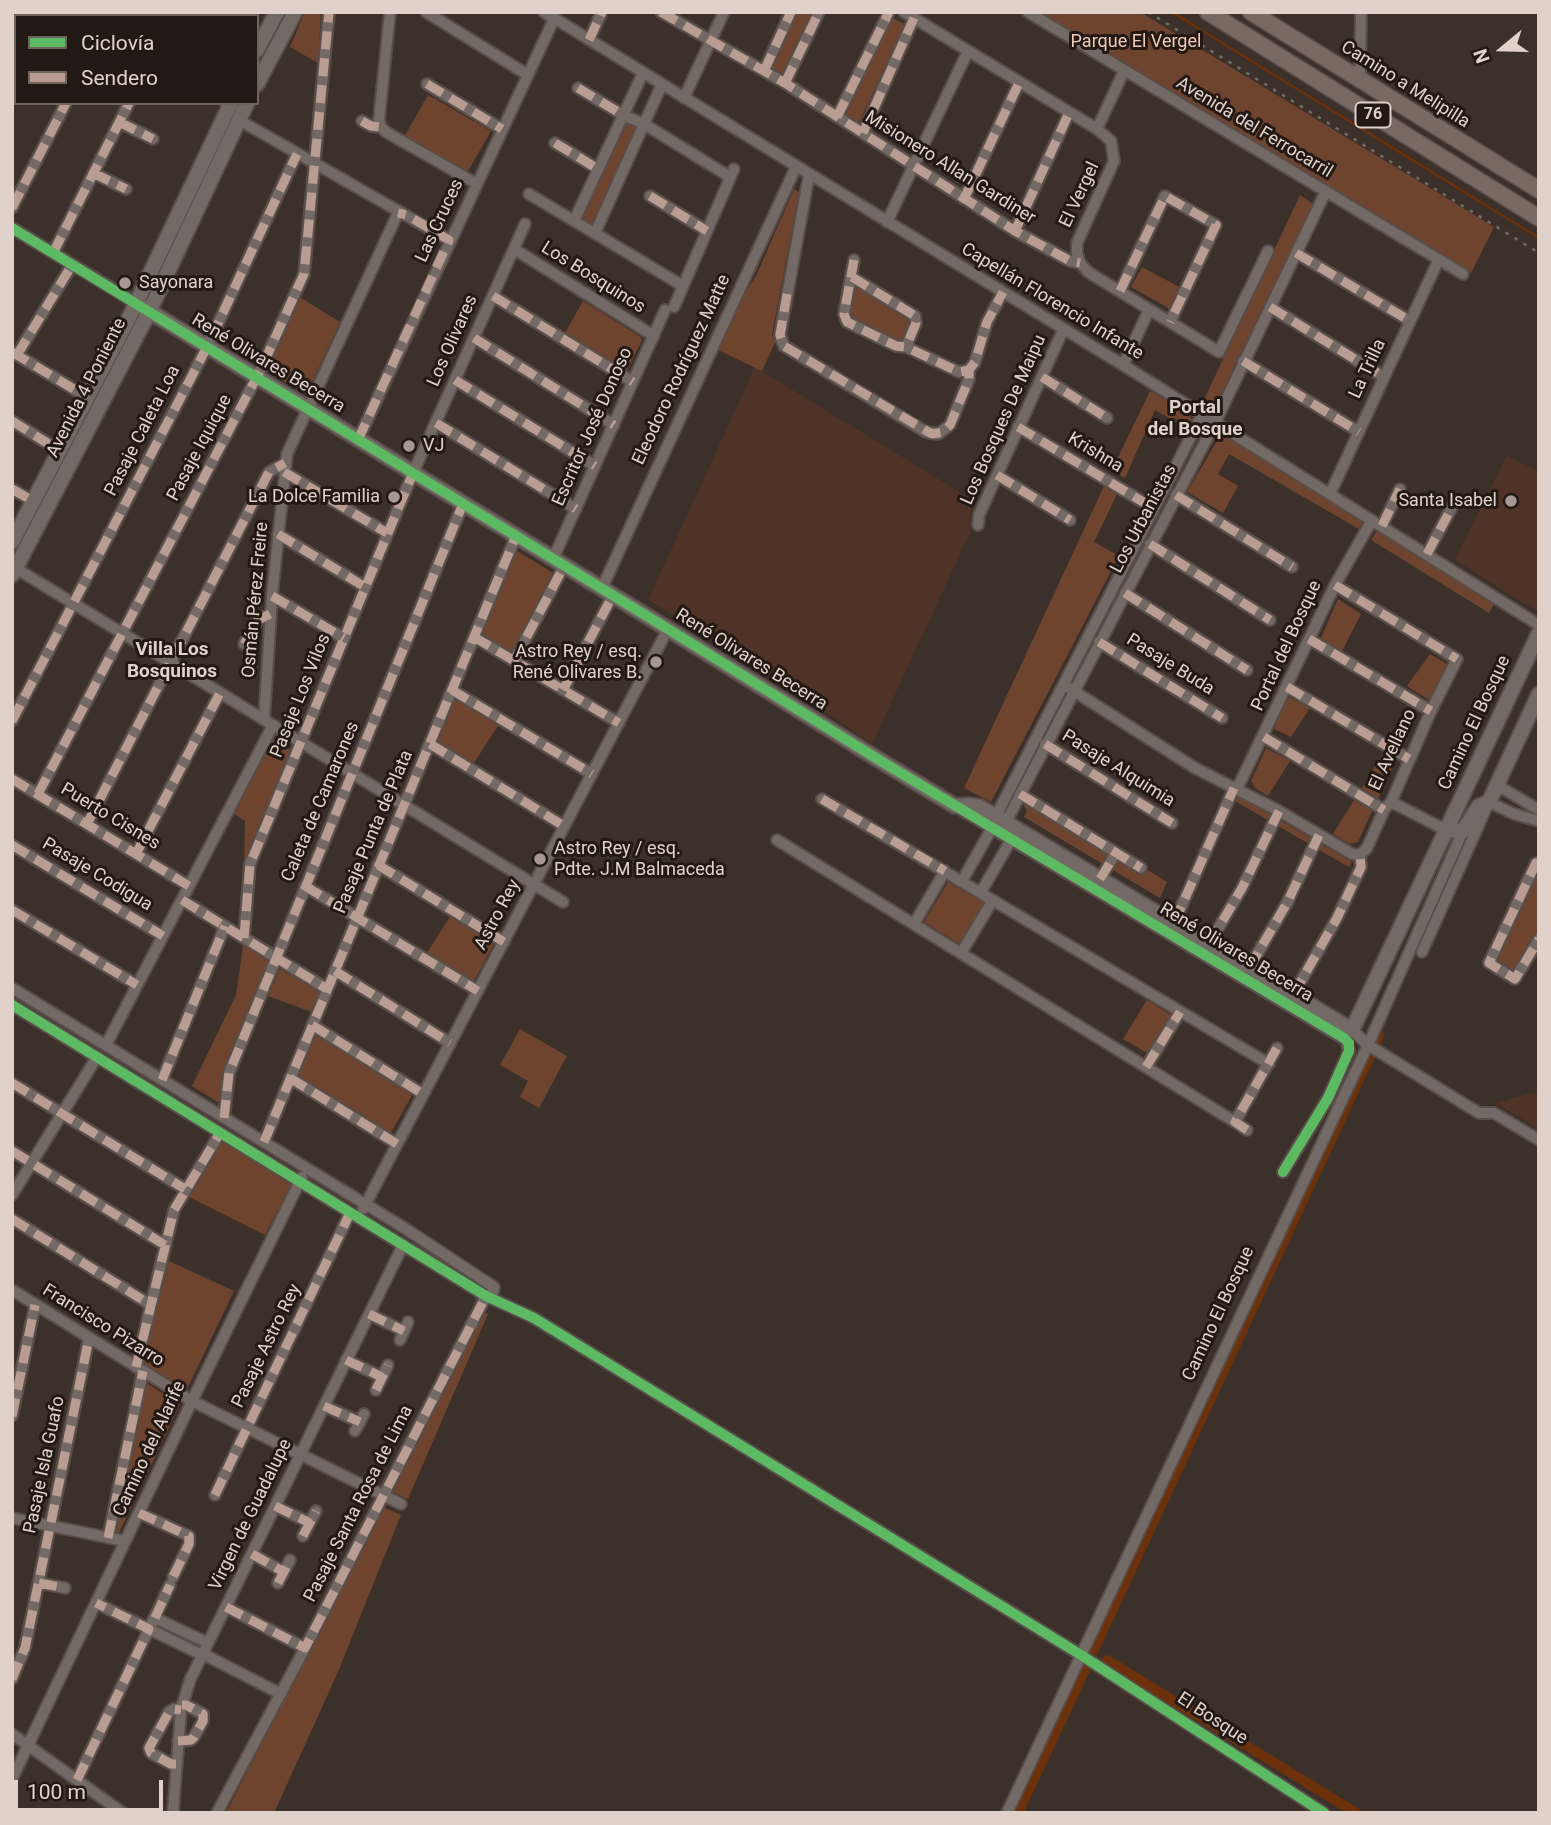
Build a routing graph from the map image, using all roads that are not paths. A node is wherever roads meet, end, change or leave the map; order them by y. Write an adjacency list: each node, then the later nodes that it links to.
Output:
1 (277, 12): 20 (street)
2 (295, 12): 26 (street)
3 (329, 12): 52 (street, Pasaje Iquique)
4 (390, 12): 45 (street)
5 (426, 12): 25 (street)
6 (602, 12): 18 (street)
7 (661, 12): 19 (street, Misionero Allan Gardiner)
8 (724, 12): 19 (street)
9 (791, 12): 22 (street)
10 (819, 12): 28 (street)
11 (889, 12): 40 (street)
12 (1028, 12): 23 (street, Avenida del Ferrocarril)
13 (1208, 12): 67 (main road, 76)
14 (1251, 12): 27 (main road, Camino a Melipilla / 76)
15 (1361, 12): 27 (street)
16 (549, 15): 18 (street, Capellán Florencio Infante); 25 (street, Las Cruces)
17 (909, 15): 21 (street); 48 (street)
18 (589, 40): 24 (street, Capellán Florencio Infante)
19 (711, 41): 22 (street, Misionero Allan Gardiner); 33 (street)
20 (259, 46)
21 (968, 51): 29 (street); 54 (street)
22 (764, 71): 28 (street, Misionero Allan Gardiner)
23 (1124, 71): 47 (street); 61 (street, Avenida del Ferrocarril)
24 (643, 73): 31 (street, Capellán Florencio Infante); 39 (street)
25 (527, 75): 46 (street, Las Cruces)
26 (259, 80)
27 (1360, 80): 60 (main road, Camino a Melipilla / 76)
28 (785, 83): 40 (street, Misionero Allan Gardiner)
29 (1019, 83): 38 (street); 64 (street)
30 (427, 85): 46 (street)
31 (662, 85): 33 (street, Capellán Florencio Infante); 44 (street)
32 (578, 88): 39 (street)
33 (684, 97): 53 (street, Capellán Florencio Infante)
34 (65, 105): 65 (street)
35 (128, 105): 43 (street)
36 (230, 105): 90 (street, Avenida 4 Poniente)
37 (246, 105): 41 (street, Avenida 4 Poniente)
38 (1069, 113): 47 (street); 73 (street)
39 (623, 115): 44 (street); 55 (street)
40 (837, 117): 48 (street, Misionero Allan Gardiner)
41 (239, 120): 51 (street); 90 (street, Avenida 4 Poniente)
42 (362, 121): 45 (street)
43 (119, 122): 49 (street); 56 (street)
44 (644, 124): 72 (street, Escritor José Donoso); 74 (street)
45 (381, 127): 58 (street)
46 (502, 129): 58 (street, Las Cruces)
47 (1097, 129): 82 (street, El Vergel)
48 (863, 133): 54 (street, Misionero Allan Gardiner)
49 (153, 139)
50 (555, 142): 55 (street)
51 (297, 154): 52 (street); 98 (street, Pasaje Caleta Loa)
52 (315, 164): 66 (street); 104 (street, Pasaje Iquique)
53 (796, 167): 57 (street, Capellán Florencio Infante); 148 (street, Eleodoro Rodríguez Matte)
54 (915, 167): 64 (street, Misionero Allan Gardiner); 69 (street)
55 (598, 169): 68 (street)
56 (93, 173): 59 (street); 78 (street)
57 (809, 175): 69 (street, Capellán Florencio Infante); 103 (street)
58 (477, 184): 75 (street, Las Cruces)
59 (127, 189)
60 (1539, 190)
61 (1326, 191): 79 (street, Los Urbanistas); 80 (street, Avenida del Ferrocarril)
62 (529, 194): 68 (street)
63 (650, 196): 72 (street)
64 (964, 199): 73 (street, Misionero Allan Gardiner)
65 (12, 208)
66 (398, 213): 75 (street); 110 (street, Osmán Pérez Freire)
67 (1539, 218)
68 (574, 221): 74 (street)
69 (887, 222): 88 (street, Capellán Florencio Infante)
70 (525, 224): 76 (street, Los Olivares)
71 (13, 229): 78 (street, René Olivares Becerra)
72 (707, 231): 86 (street, Escritor José Donoso)
73 (1015, 231): 82 (street, Misionero Allan Gardiner)
74 (595, 233): 86 (street)
75 (449, 240): 119 (street, Las Cruces)
76 (514, 249): 89 (street, Los Olivares); 96 (street, Los Bosquinos)
77 (1268, 251): 94 (street, Misionero Allan Gardiner)
78 (53, 253): 83 (street, René Olivares Becerra)
79 (1296, 253): 91 (street, Los Urbanistas); 93 (street)
80 (1438, 259): 84 (street, Avenida del Ferrocarril); 93 (street, La Trilla)
81 (855, 260): 85 (street)
82 (1080, 263): 87 (street, Misionero Allan Gardiner)
83 (72, 265): 90 (street, René Olivares Becerra); 100 (street)
84 (1463, 274)
85 (852, 277): 99 (street); 99 (street)
86 (683, 286): 96 (street, Escritor José Donoso)
87 (1120, 291): 92 (street, Misionero Allan Gardiner); 94 (street)
88 (1003, 292): 95 (street, Capellán Florencio Infante); 103 (street)
89 (493, 296): 97 (street, Los Olivares); 108 (street)
90 (142, 307): 98 (street, René Olivares Becerra); 109 (street, Avenida 4 Poniente); 145 (street, Avenida 4 Poniente)
91 (1270, 307): 101 (street, Los Urbanistas); 106 (street)
92 (1149, 310): 94 (street, Misionero Allan Gardiner); 102 (street)
93 (1410, 321): 106 (street, La Trilla)
94 (1170, 322)
95 (1063, 330): 102 (street, Capellán Florencio Infante); 105 (street, Los Bosques De Maipu)
96 (654, 336): 108 (street, Escritor José Donoso)
97 (474, 338): 107 (street, Los Olivares); 116 (street)
98 (207, 347): 104 (street, René Olivares Becerra); 151 (street, Pasaje Caleta Loa)
99 (906, 347): 103 (street)
100 (15, 354): 109 (street)
101 (1243, 361): 115 (street, Los Urbanistas); 118 (street)
102 (1123, 366): 111 (street, Capellán Florencio Infante)
103 (969, 370)
104 (256, 377): 110 (street, René Olivares Becerra); 157 (street, Pasaje Iquique)
105 (1041, 377): 112 (street); 117 (street, Los Bosques De Maipu)
106 (1384, 377): 118 (street, La Trilla)
107 (455, 380): 114 (street, Los Olivares); 121 (street)
108 (633, 382): 116 (street, Escritor José Donoso)
109 (87, 397): 120 (street, Avenida 4 Poniente)
110 (307, 408): 119 (street, René Olivares Becerra); 122 (street, Osmán Pérez Freire)
111 (1202, 415): 115 (street, Capellán Florencio Infante); 132 (street, Los Urbanistas)
112 (1107, 418)
113 (12, 421): 120 (street)
114 (436, 423): 123 (street, Los Olivares); 133 (street)
115 (1214, 423): 127 (street, Capellán Florencio Infante); 128 (street, Los Urbanistas)
116 (614, 425): 121 (street, Escritor José Donoso)
117 (1018, 427): 124 (street, Los Bosques De Maipu); 132 (street, Krishna)
118 (1359, 432): 127 (street, La Trilla)
119 (358, 439): 123 (street, René Olivares Becerra)
120 (60, 450): 129 (street, Avenida 4 Poniente)
121 (595, 466): 133 (street, Escritor José Donoso)
122 (285, 468): 137 (street); 138 (street, Osmán Pérez Freire); 164 (street)
123 (413, 473): 130 (street, René Olivares Becerra); 137 (street, Pasaje Los Vilos)
124 (997, 475): 134 (street); 136 (street, Los Bosques De Maipu)
125 (12, 489): 129 (street)
126 (1399, 489): 135 (street, Portal del Bosque)
127 (1330, 494): 135 (street, Capellán Florencio Infante)
128 (1176, 495): 141 (street, Los Urbanistas); 144 (street)
129 (33, 502): 140 (street, Avenida 4 Poniente)
130 (463, 504): 139 (street, René Olivares Becerra); 182 (street, Caleta de Camarones)
131 (1452, 507): 142 (street)
132 (1153, 508): 167 (street, Los Urbanistas)
133 (576, 509): 143 (street, Escritor José Donoso)
134 (1070, 520)
135 (1377, 523): 142 (street, Capellán Florencio Infante); 146 (street, Portal del Bosque)
136 (978, 525)
137 (387, 533): 147 (street, Pasaje Los Vilos)
138 (278, 534): 147 (street); 150 (street, Osmán Pérez Freire)
139 (516, 536): 143 (street, René Olivares Becerra); 158 (street, Pasaje Punta de Plata)
140 (12, 542)
141 (1150, 544): 149 (street, Los Urbanistas); 153 (street)
142 (1427, 554): 154 (street, Capellán Florencio Infante)
143 (559, 562): 148 (street, René Olivares Becerra); 163 (street, Escritor José Donoso)
144 (1292, 567)
145 (13, 570): 151 (street)
146 (1335, 585): 160 (street, Portal del Bosque); 172 (street, El Avellano)
147 (365, 587): 159 (street, Pasaje Los Vilos)
148 (607, 592): 155 (street, René Olivares Becerra); 169 (street, Eleodoro Rodríguez Matte)
149 (1125, 593): 161 (street, Los Urbanistas); 165 (street)
150 (271, 596): 152 (street, Osmán Pérez Freire); 159 (street)
151 (74, 604): 157 (street); 174 (street, Pasaje Caleta Loa)
152 (270, 614): 162 (street); 175 (street, Osmán Pérez Freire)
153 (1270, 620)
154 (1539, 625)
155 (668, 629): 176 (street, Astro Rey); 196 (street, René Olivares Becerra)
156 (1539, 633): 200 (street, Camino El Bosque)
157 (123, 634): 164 (street); 187 (street, Pasaje Iquique)
158 (474, 637): 163 (street); 168 (street, Pasaje Punta de Plata)
159 (344, 638): 178 (street, Pasaje Los Vilos)
160 (1309, 639): 166 (street, Portal del Bosque); 172 (street)
161 (1099, 642): 167 (street, Los Urbanistas); 173 (street, Pasaje Buda)
162 (244, 644)
163 (514, 661): 169 (street)
164 (171, 662): 170 (street); 198 (street)
165 (1247, 670)
166 (1287, 687): 177 (street, Portal del Bosque); 181 (street)
167 (1069, 688): 180 (street, Los Urbanistas); 186 (street); 196 (street, Los Urbanistas)
168 (452, 690): 179 (street, Pasaje Punta de Plata); 183 (street)
169 (563, 690): 176 (street)
170 (220, 693): 175 (street); 207 (street)
171 (1539, 694): 185 (street, Camino El Bosque)
172 (1431, 710): 181 (street, El Avellano)
173 (1222, 718)
174 (12, 721)
175 (269, 723): 178 (street); 216 (street, Osmán Pérez Freire)
176 (618, 723): 183 (street, Astro Rey)
177 (1264, 737): 186 (street, Portal del Bosque); 192 (street)
178 (301, 742): 182 (street); 228 (street, Pasaje Los Vilos)
179 (430, 744): 191 (street, Pasaje Punta de Plata); 199 (street)
180 (1045, 744): 188 (street, Los Urbanistas); 197 (street, Pasaje Alquimia)
181 (1409, 759): 192 (street, El Avellano)
182 (352, 774): 191 (street); 217 (street, Caleta de Camarones)
183 (592, 774): 199 (street, Astro Rey)
184 (12, 779): 187 (street, Puerto Cisnes)
185 (1497, 785): 190 (street, Camino El Bosque); 193 (street)
186 (1235, 789): 194 (street); 224 (street, Portal del Bosque)
187 (38, 794): 198 (street, Puerto Cisnes)
188 (1020, 794): 196 (street, Los Urbanistas); 206 (street)
189 (822, 800): 212 (street)
190 (1489, 802): 195 (street); 201 (street, Camino El Bosque); 232 (street, Camino El Bosque)
191 (405, 806): 210 (street, Pasaje Punta de Plata); 215 (street)
192 (1387, 806): 200 (street); 208 (street, El Avellano)
193 (1539, 810)
194 (1279, 811): 202 (street); 231 (street)
195 (1539, 821)
196 (998, 822): 204 (street, René Olivares Becerra); 213 (street, René Olivares Becerra); 214 (street)
197 (1172, 823)
198 (87, 824): 207 (street, Puerto Cisnes)
199 (564, 826): 215 (street, Astro Rey)
200 (1446, 831): 201 (street); 245 (street, Camino El Bosque)
201 (1463, 831): 248 (street, Camino El Bosque)
202 (1319, 835): 208 (street); 235 (street)
203 (777, 839): 225 (street)
204 (1011, 840): 218 (street); 268 (street, René Olivares Becerra)
205 (12, 845): 227 (street, Pasaje Codigua)
206 (1116, 853): 211 (street); 213 (street)
207 (136, 854): 216 (street, Puerto Cisnes)
208 (1360, 855): 241 (street, El Avellano)
209 (1537, 864): 229 (street)
210 (378, 865): 223 (street, Pasaje Punta de Plata); 230 (street)
211 (1141, 869)
212 (945, 871): 214 (street); 225 (street)
213 (1100, 879): 224 (street, René Olivares Becerra)
214 (961, 881): 218 (street)
215 (534, 884): 221 (street); 230 (street, Astro Rey)
216 (189, 886): 219 (street, Osmán Pérez Freire)
217 (305, 886): 223 (street); 234 (street, Caleta de Camarones)
218 (981, 892): 220 (street)
219 (182, 900): 226 (street); 227 (street, Osmán Pérez Freire)
220 (993, 900): 233 (street); 243 (street)
221 (563, 902)
222 (12, 910): 237 (street)
223 (357, 917): 236 (street, Pasaje Punta de Plata); 240 (street)
224 (1174, 923): 231 (street, René Olivares Becerra)
225 (914, 924): 233 (street)
226 (225, 926): 228 (street); 254 (street)
227 (163, 936): 237 (street, Osmán Pérez Freire)
228 (244, 938): 234 (street)
229 (1539, 939)
230 (504, 942): 240 (street, Astro Rey)
231 (1209, 944): 235 (street, René Olivares Becerra)
232 (1422, 952)
233 (961, 953): 252 (street)
234 (275, 957): 239 (street); 258 (street, Caleta de Camarones)
235 (1249, 968): 241 (street, René Olivares Becerra)
236 (335, 971): 239 (street, Pasaje Punta de Plata); 246 (street)
237 (137, 985): 247 (street, Osmán Pérez Freire)
238 (12, 988): 247 (street)
239 (327, 989): 244 (street, Pasaje Punta de Plata)
240 (478, 991): 246 (street, Astro Rey)
241 (1293, 995): 245 (street, René Olivares Becerra)
242 (12, 1005): 250 (street, El Bosque)
243 (1180, 1012): 251 (street); 252 (street)
244 (312, 1025): 253 (street, Pasaje Punta de Plata); 256 (street)
245 (1352, 1030): 248 (street, René Olivares Becerra)
246 (450, 1043): 256 (street, Astro Rey)
247 (106, 1045): 254 (street)
248 (1368, 1045): 262 (street, René Olivares Becerra); 320 (street, Camino El Bosque)
249 (1277, 1048): 251 (street)
250 (97, 1057): 257 (street); 261 (street, El Bosque)
251 (1269, 1064): 259 (street)
252 (1146, 1067): 259 (street)
253 (290, 1078): 263 (street, Pasaje Punta de Plata); 264 (street)
254 (162, 1080): 258 (street)
255 (12, 1083): 257 (street)
256 (424, 1094): 264 (street, Astro Rey)
257 (62, 1114): 266 (street); 270 (street)
258 (224, 1118): 263 (street)
259 (1235, 1122): 260 (street)
260 (1247, 1130)
261 (220, 1133): 269 (street, El Bosque); 270 (street)
262 (1539, 1140)
263 (264, 1142): 267 (street)
264 (397, 1144): 272 (street, Astro Rey)
265 (12, 1151): 266 (street)
266 (32, 1163): 271 (street); 275 (street)
267 (306, 1168): 269 (street, Camino del Alarife); 272 (street)
268 (1283, 1172)
269 (299, 1182): 273 (street, El Bosque); 289 (street, Camino del Alarife)
270 (185, 1189): 275 (street)
271 (12, 1195)
272 (365, 1205): 273 (street, Astro Rey); 278 (street)
273 (354, 1215): 276 (street, El Bosque); 293 (street, Pasaje Astro Rey)
274 (12, 1219): 280 (street)
275 (165, 1245): 280 (street)
276 (402, 1245): 278 (street, El Bosque); 281 (street, Virgen de Guadalupe)
277 (12, 1290): 279 (street, Francisco Pizarro)
278 (486, 1296): 296 (street, Pasaje Santa Rosa de Lima); 320 (street, El Bosque)
279 (35, 1305): 283 (street, Francisco Pizarro); 291 (street)
280 (151, 1305): 286 (street)
281 (369, 1314): 282 (street); 284 (street, Virgen de Guadalupe)
282 (404, 1331)
283 (89, 1338): 286 (street, Francisco Pizarro); 303 (street, Pasaje Isla Guafo)
284 (346, 1360): 287 (street); 290 (street, Virgen de Guadalupe)
285 (388, 1365): 287 (street)
286 (140, 1369): 289 (street, Francisco Pizarro); 305 (street)
287 (382, 1377): 288 (street)
288 (376, 1390)
289 (192, 1401): 293 (street, Francisco Pizarro); 300 (street, Camino del Alarife)
290 (324, 1406): 292 (street); 294 (street, Virgen de Guadalupe)
291 (12, 1416)
292 (360, 1422)
293 (247, 1429): 294 (street, Francisco Pizarro); 295 (street, Pasaje Astro Rey)
294 (299, 1455): 296 (street, Francisco Pizarro); 298 (street, Virgen de Guadalupe)
295 (215, 1495)
296 (383, 1495): 297 (street, Francisco Pizarro); 318 (street, Pasaje Santa Rosa de Lima)
297 (401, 1504)
298 (275, 1506): 302 (street); 307 (street, Virgen de Guadalupe)
299 (316, 1511): 302 (street)
300 (139, 1513): 306 (street, Camino del Alarife); 315 (street)
301 (12, 1517): 303 (street)
302 (310, 1523): 304 (street)
303 (51, 1526): 305 (street); 310 (street, Pasaje Isla Guafo)
304 (303, 1536)
305 (108, 1538): 306 (street)
306 (125, 1541): 313 (street, Camino del Alarife)
307 (252, 1554): 309 (street); 314 (street, Virgen de Guadalupe)
308 (290, 1560): 309 (street)
309 (284, 1572): 311 (street)
310 (39, 1583): 312 (street); 321 (street, Pasaje Isla Guafo)
311 (278, 1583)
312 (65, 1588)
313 (96, 1603): 316 (street); 326 (street, Camino del Alarife)
314 (226, 1607): 317 (street, Virgen de Guadalupe); 318 (street)
315 (155, 1618): 316 (street); 317 (street)
316 (149, 1629): 319 (street); 329 (street)
317 (208, 1643): 319 (street, Virgen de Guadalupe)
318 (305, 1648): 322 (street, Pasaje Santa Rosa de Lima)
319 (202, 1654): 322 (street); 323 (street, Virgen de Guadalupe)
320 (1081, 1655): 333 (street, Camino El Bosque); 334 (street, El Bosque)
321 (12, 1679)
322 (281, 1694): 332 (street, Pasaje Santa Rosa de Lima)
323 (181, 1708): 325 (street, Virgen de Guadalupe); 325 (street); 327 (street)
324 (12, 1734): 326 (street)
325 (178, 1741): 327 (street, Virgen de Guadalupe)
326 (28, 1746): 328 (street, Camino del Alarife); 329 (street)
327 (176, 1764): 331 (street, Virgen de Guadalupe)
328 (12, 1779)
329 (77, 1780): 330 (street)
330 (117, 1811)
331 (173, 1813)
332 (217, 1813)
333 (1007, 1813)
334 (1324, 1813)

